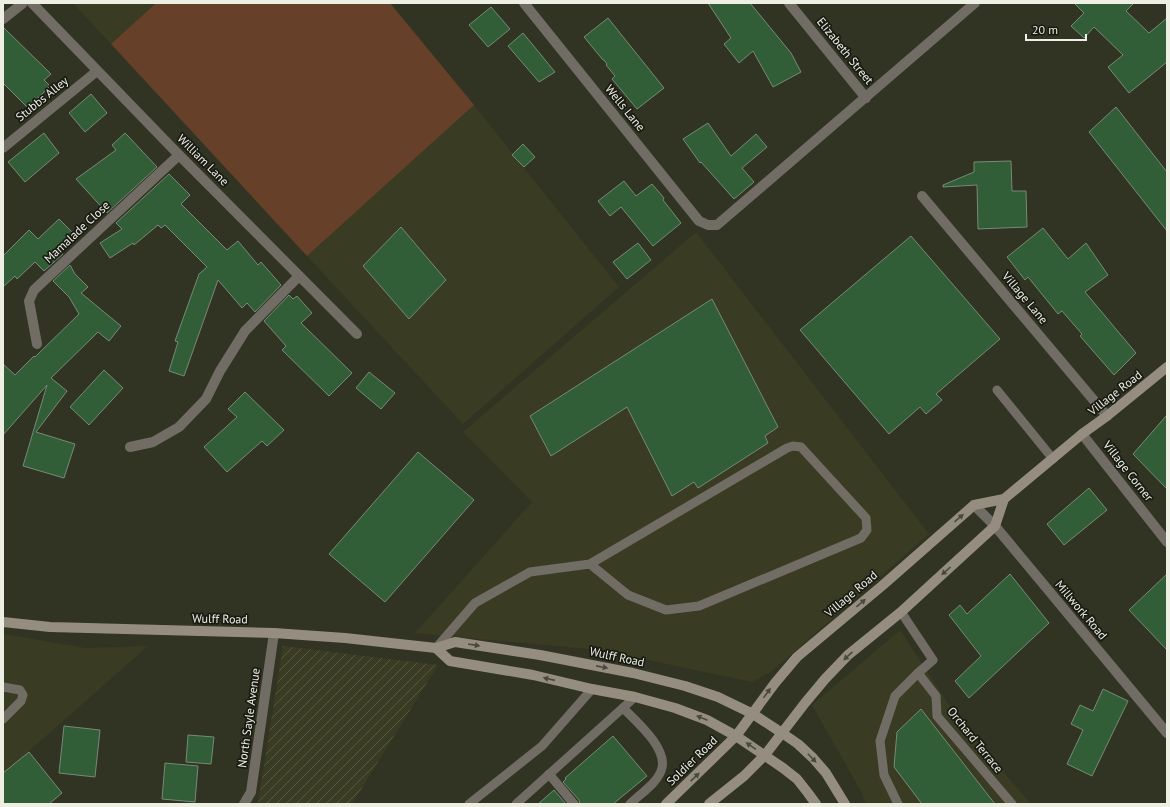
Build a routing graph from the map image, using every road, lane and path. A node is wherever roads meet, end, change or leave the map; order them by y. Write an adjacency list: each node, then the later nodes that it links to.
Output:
1 (23, 3): 6 (street)
2 (32, 3): 7 (street, William Lane)
3 (524, 3): 8 (street, Wells Lane)
4 (789, 3): 8 (street, Elizabeth Street)
5 (975, 3): 8 (street)
6 (3, 19)
7 (97, 71): 9 (street, Stubbs Alley); 10 (street, William Lane)
8 (866, 98)
9 (3, 148)
10 (179, 155): 12 (street, William Lane); 14 (street, Mamalade Close)
11 (922, 196): 17 (street, Village Lane)
12 (299, 276): 13 (street, William Lane); 19 (street)
13 (357, 334)
14 (37, 344)
15 (1167, 368): 17 (main road, Village Road)
16 (997, 390): 20 (lane)
17 (1107, 416): 18 (main road, Village Road)
18 (1082, 434): 20 (main road, Village Road); 24 (street, Village Corner)
19 (130, 447)
20 (1052, 459): 21 (main road, Village Road)
21 (1004, 499): 22 (main road, Village Road); 23 (main road)
22 (974, 505): 23 (street, Millwork Road); 35 (main road, Village Road, one-way to 22)
23 (995, 526): 26 (main road, one-way to 26); 38 (street, Millwork Road)
24 (1167, 542)
25 (590, 564): 25 (lane); 29 (lane)
26 (901, 612): 30 (lane); 37 (main road, one-way to 37)
27 (3, 622): 28 (main road, Wulff Road)
28 (274, 633): 29 (main road, Wulff Road); 42 (street, North Sayle Avenue)
29 (436, 648): 32 (main road, one-way to 29); 35 (main road, Wulff Road, one-way to 35)
30 (918, 673): 51 (lane); 52 (lane, Orchard Terrace)
31 (3, 687): 36 (lane)
32 (592, 688): 33 (main road); 43 (lane)
33 (635, 697): 34 (lane); 39 (main road, one-way to 33)
34 (623, 708): 41 (lane); 46 (lane)
35 (752, 714): 37 (main road, Wulff Road); 39 (main road, Village Road)
36 (3, 718)
37 (782, 733): 40 (main road); 50 (main road, Wulff Road, one-way to 50)
38 (1167, 733)
39 (736, 736): 40 (main road, one-way to 39); 47 (main road, Soldier Road, one-way to 39)
40 (765, 755): 48 (main road); 49 (main road)
41 (549, 774): 44 (lane); 45 (lane)
42 (244, 804)
43 (469, 804)
44 (516, 804)
45 (574, 804)
46 (630, 804)
47 (666, 804)
48 (709, 804)
49 (816, 804)
50 (845, 804)
51 (898, 804)
52 (1012, 804)

